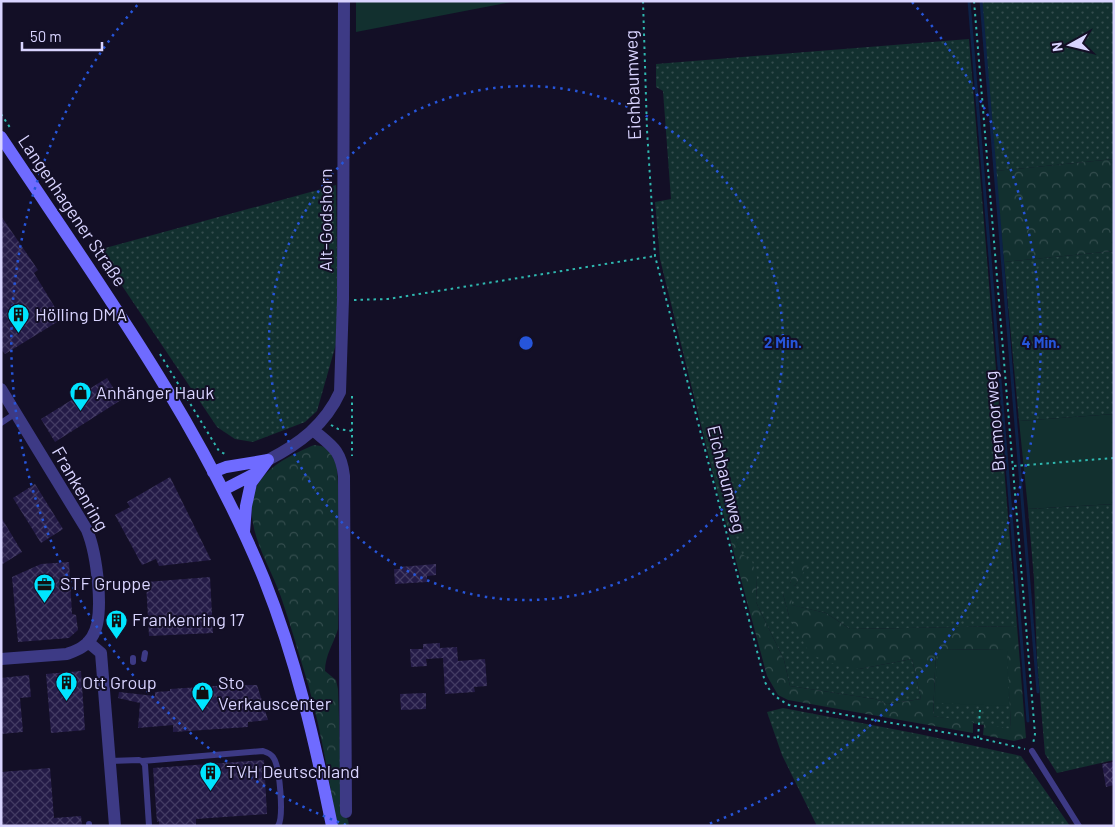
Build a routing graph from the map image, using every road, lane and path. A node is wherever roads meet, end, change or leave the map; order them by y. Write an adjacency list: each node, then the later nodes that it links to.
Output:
1 (344, 1): 7 (street, Alt-Godshorn)
2 (643, 1): 6 (path, Eichbaumweg)
3 (974, 1): 18 (path, Bremoorweg)
4 (1, 114): 5 (path)
5 (6, 134): 19 (main road, Langenhagener Straße)
6 (655, 256): 7 (path); 25 (path, Eichbaumweg)
7 (343, 300): 11 (street, Alt-Godshorn)
8 (157, 350): 15 (path)
9 (1, 389): 10 (street, Frankenring)
10 (16, 414): 12 (lane); 22 (street, Frankenring)
11 (323, 420): 13 (street, Alt-Godshorn); 14 (path)
12 (1, 422)
13 (313, 430): 17 (street, Alt-Godshorn); 29 (street)
14 (352, 431)
15 (232, 458)
16 (1114, 458): 18 (path)
17 (264, 466): 19 (main road); 20 (main road); 21 (main road)
18 (1014, 466): 26 (path, Bremoorweg)
19 (213, 472): 20 (main road, Langenhagener Straße)
20 (223, 490): 21 (main road, Langenhagener Straße)
21 (244, 534): 33 (main road, Langenhagener Straße)
22 (88, 642): 23 (street); 27 (street)
23 (1, 660)
24 (980, 710): 25 (path)
25 (978, 738): 26 (path, Eichbaumweg)
26 (1032, 751): 34 (lane)
27 (110, 761): 28 (lane); 30 (street)
28 (142, 761): 31 (lane); 32 (lane)
29 (346, 812)
30 (115, 826)
31 (149, 826)
32 (278, 826)
33 (332, 826)
34 (1079, 826)

